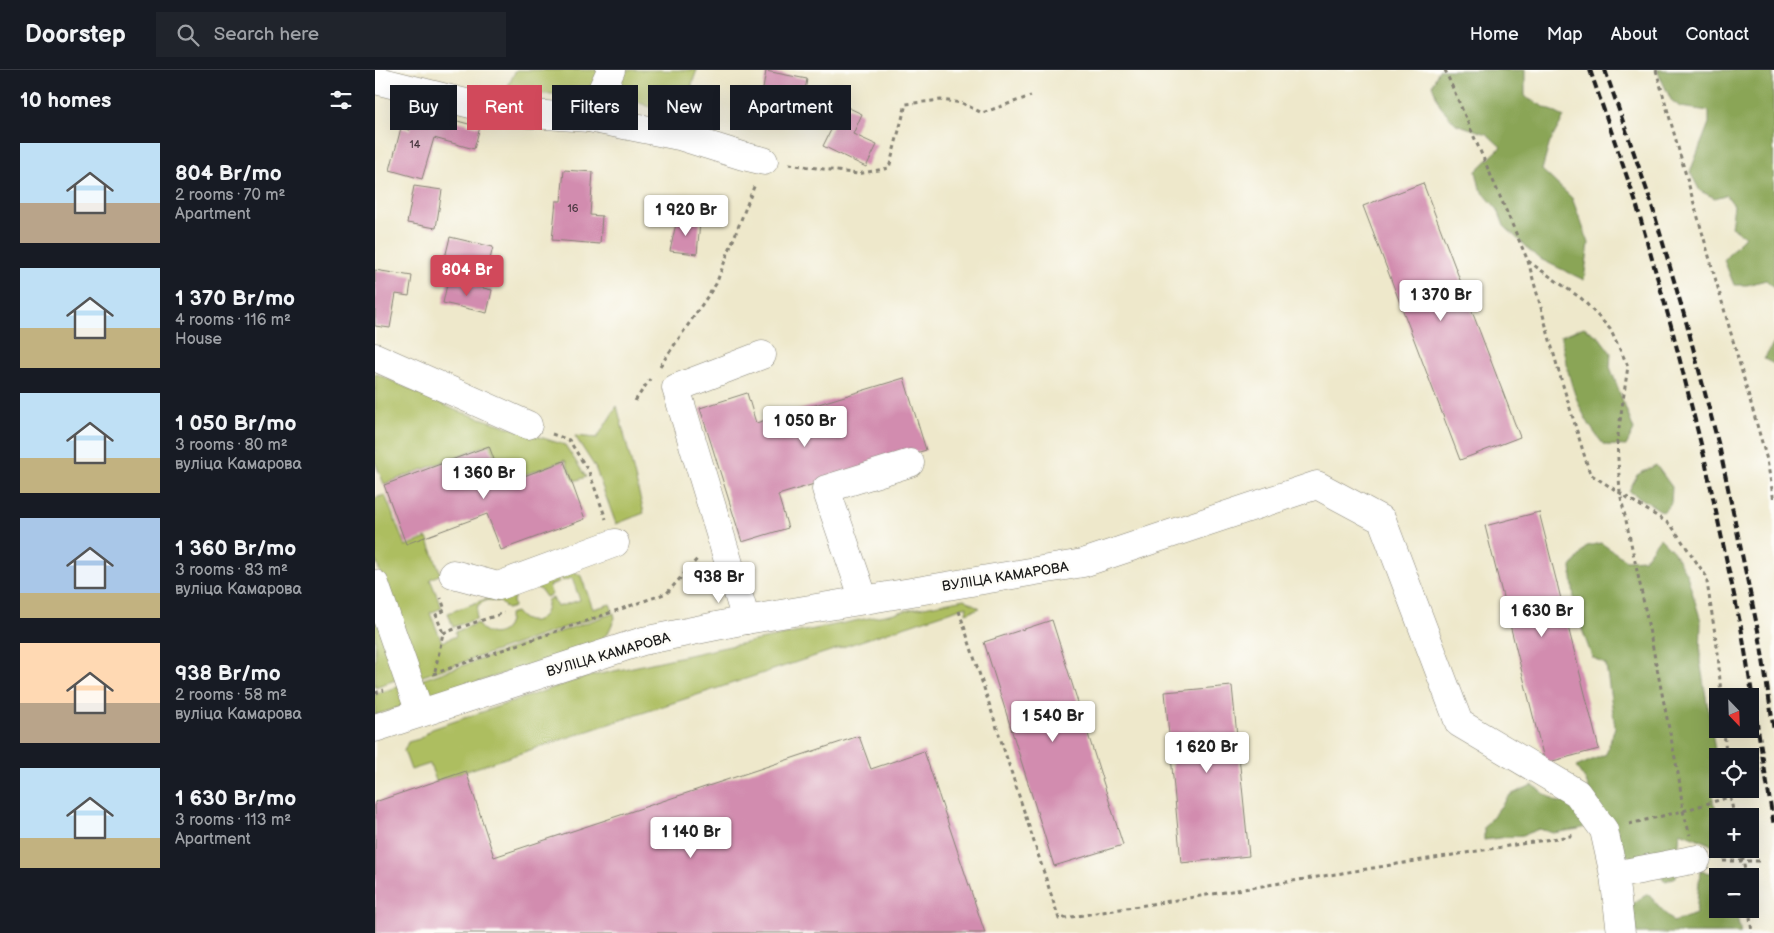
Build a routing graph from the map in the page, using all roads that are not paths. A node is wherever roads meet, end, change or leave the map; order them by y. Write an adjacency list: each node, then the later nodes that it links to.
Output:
1 (611, 70): 3 (street)
2 (375, 80): 4 (street)
3 (604, 85)
4 (552, 115)
5 (638, 128): 6 (street)
6 (764, 161)
7 (762, 355): 15 (street)
8 (375, 357): 9 (street)
9 (528, 425)
10 (910, 463): 14 (street)
11 (615, 543): 12 (street)
12 (453, 574)
13 (375, 584): 16 (street)
14 (864, 600): 15 (street, ВУЛІЦА КАМАРОВА); 19 (street, ВУЛІЦА КАМАРОВА)
15 (746, 620): 16 (street, ВУЛІЦА КАМАРОВА)
16 (420, 712): 17 (street, ВУЛІЦА КАМАРОВА)
17 (375, 728)
18 (1697, 859): 19 (street)
19 (1614, 875): 20 (street)
20 (1621, 933)

